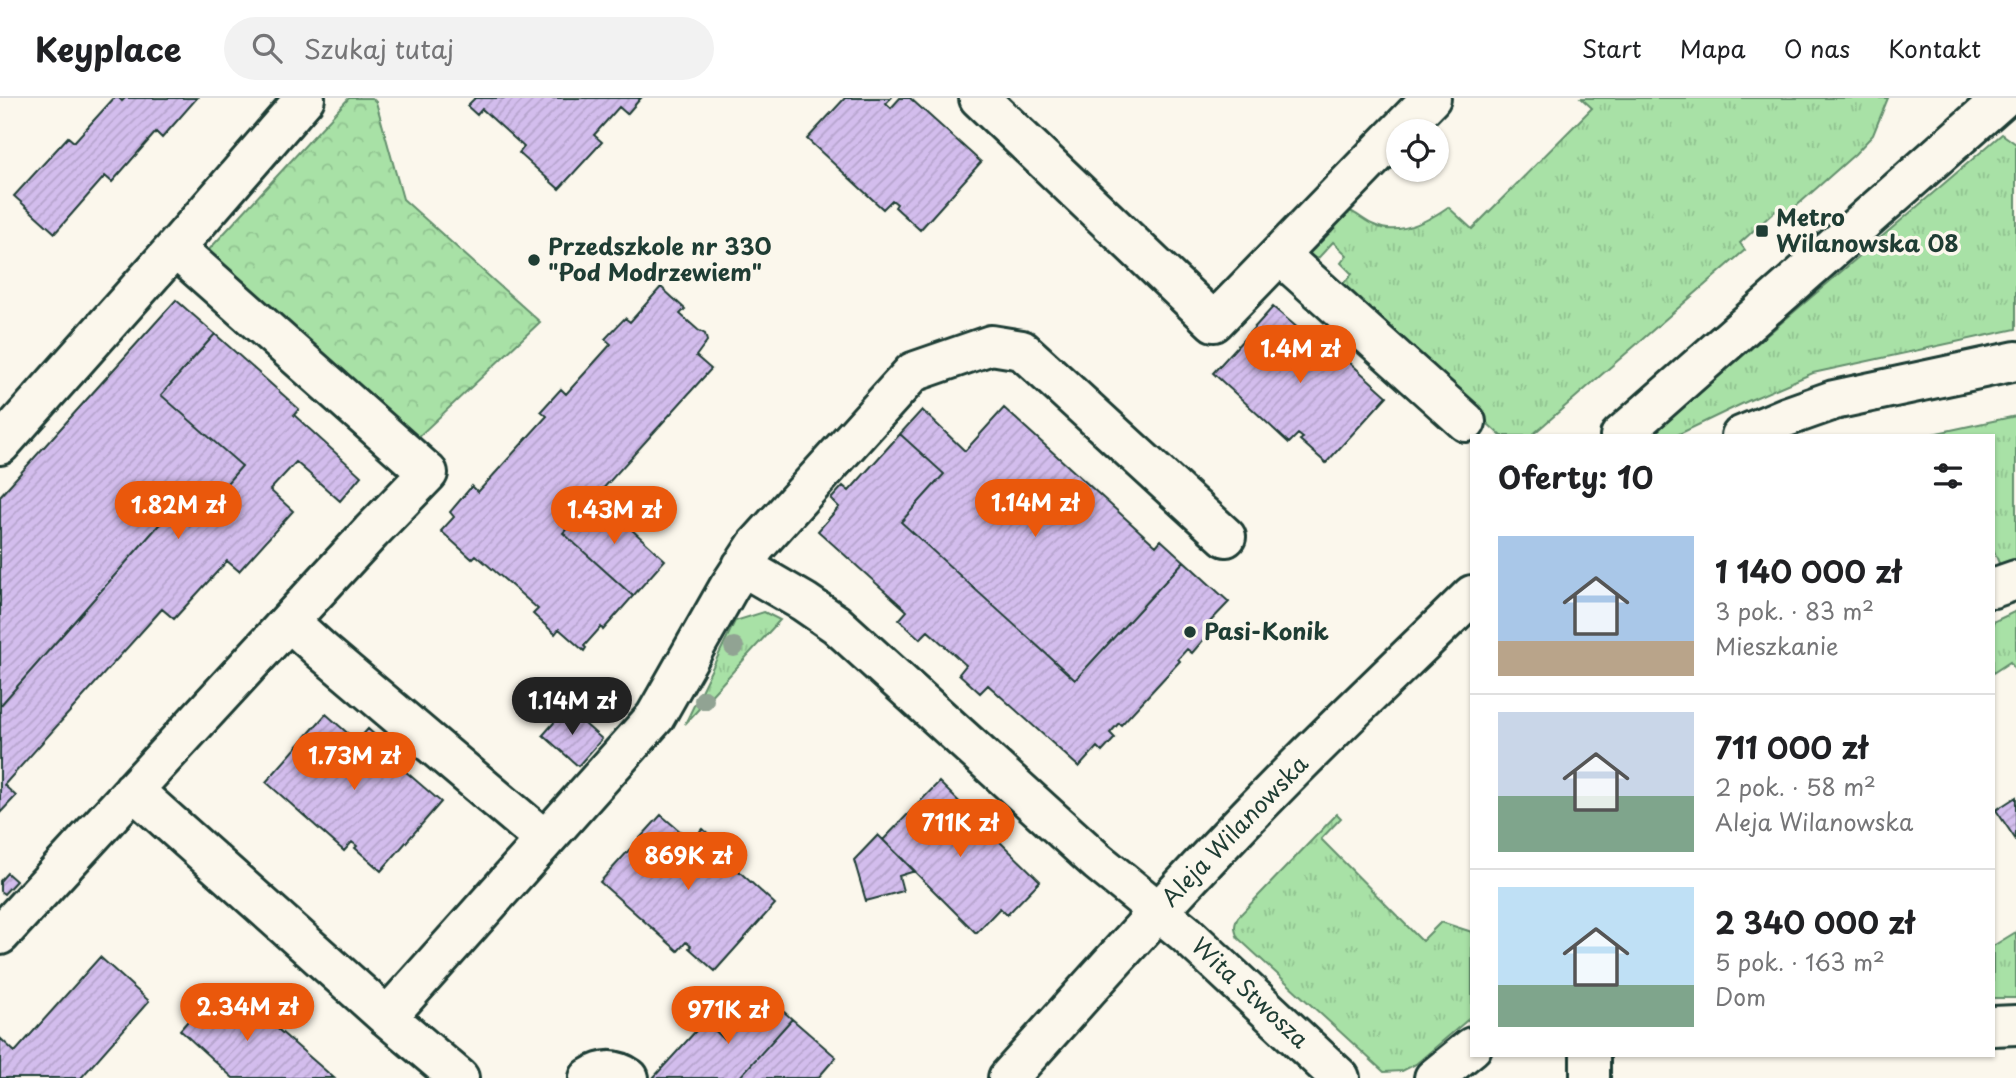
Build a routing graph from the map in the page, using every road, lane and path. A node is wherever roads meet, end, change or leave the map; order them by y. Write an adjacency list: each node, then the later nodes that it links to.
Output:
1 (305, 98): 7 (street)
2 (979, 98): 8 (street)
3 (1431, 98): 5 (street)
4 (2003, 98): 11 (street)
5 (1411, 119)
6 (1386, 145): 8 (street)
7 (175, 248): 13 (street); 19 (street)
8 (1280, 255): 10 (street)
9 (2016, 361): 12 (street)
10 (1466, 422)
11 (1622, 434)
12 (1746, 434)
13 (0, 445)
14 (1226, 537): 15 (street)
15 (742, 566): 21 (street); 22 (street, Wita Stwosza)
16 (2016, 580): 17 (street)
17 (1995, 587)
18 (1470, 597): 22 (street, Aleja Wilanowska)
19 (290, 622): 20 (street); 21 (street)
20 (133, 790): 23 (street); 24 (street)
21 (545, 840): 24 (street)
22 (1158, 911): 32 (street, Aleja Wilanowska); 33 (street, Wita Stwosza)
23 (0, 935)
24 (387, 1017): 29 (street)
25 (1995, 1026): 26 (street)
26 (2016, 1026)
27 (1470, 1049): 34 (street)
28 (1590, 1057): 35 (street)
29 (459, 1078)
30 (589, 1078): 31 (street)
31 (629, 1078)
32 (1008, 1078)
33 (1339, 1078)
34 (1434, 1078)
35 (1590, 1078)

